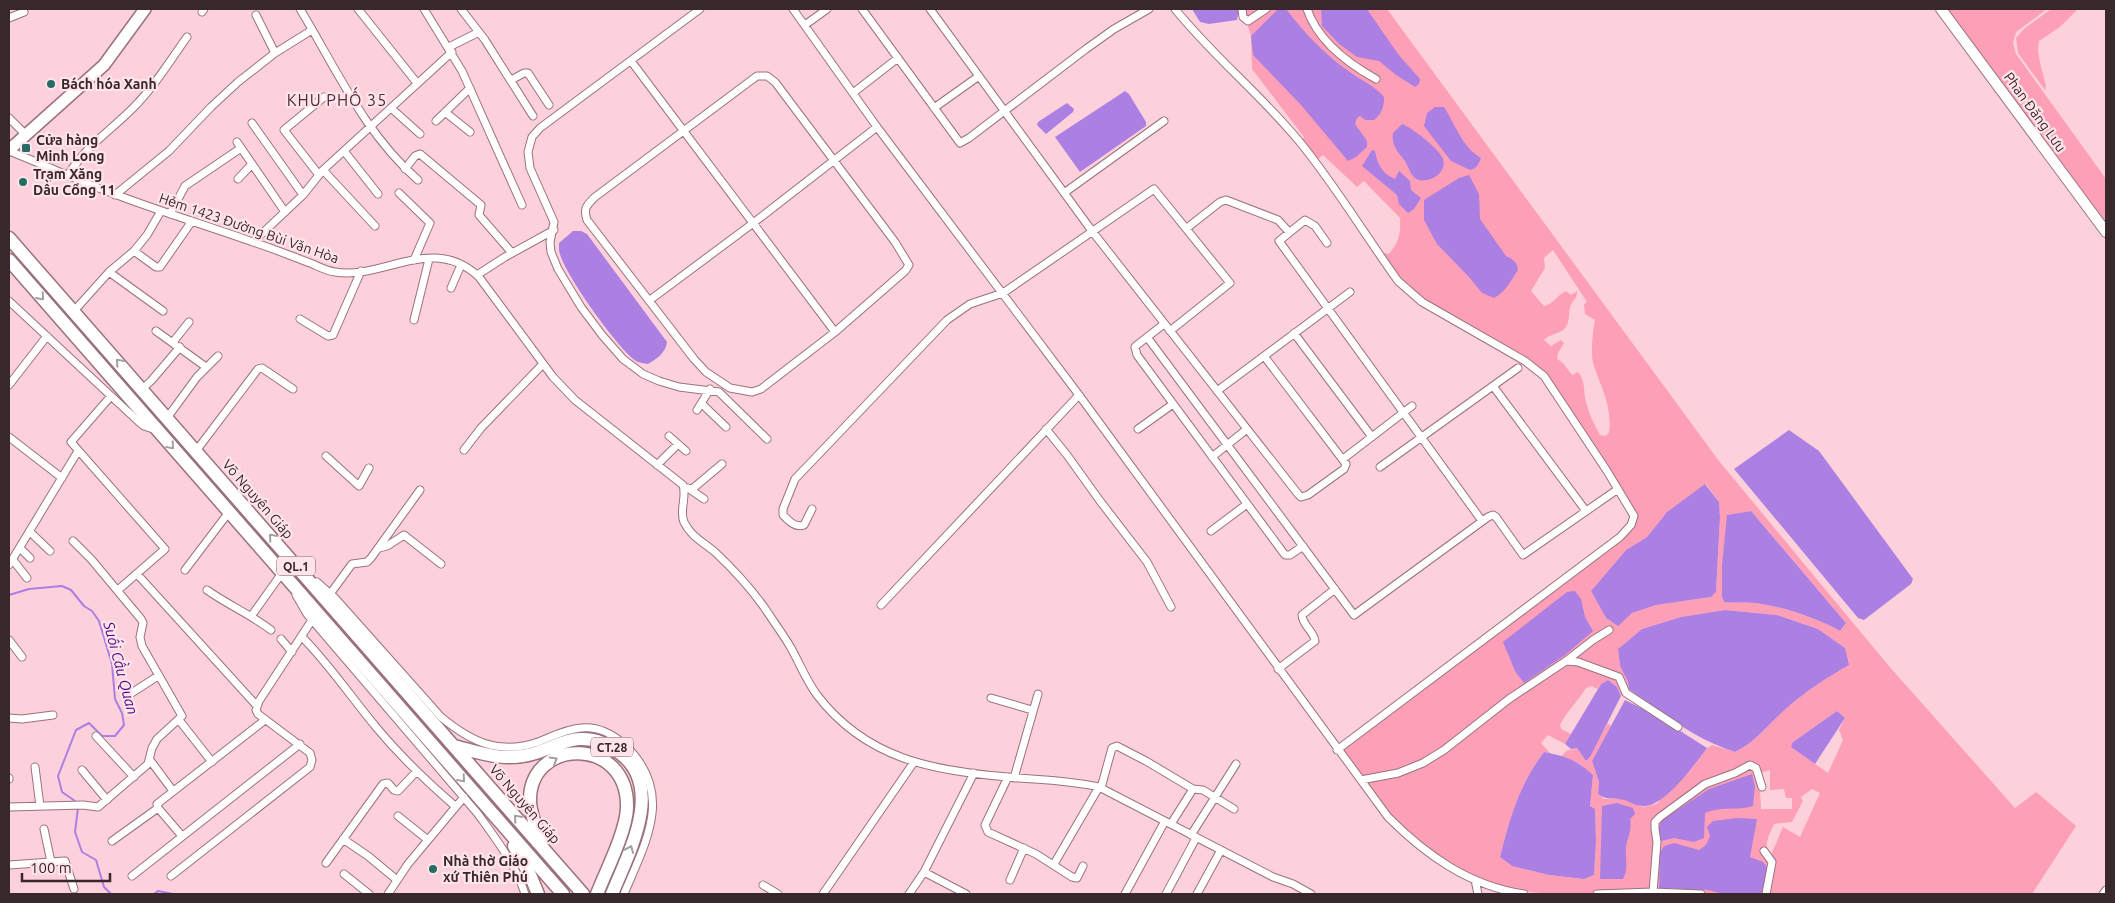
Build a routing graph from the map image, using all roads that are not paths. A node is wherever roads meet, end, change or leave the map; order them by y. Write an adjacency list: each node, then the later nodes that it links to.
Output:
1 (145, 9): 50 (main road)
2 (300, 9): 21 (street)
3 (358, 9): 31 (street)
4 (424, 9): 24 (street)
5 (461, 9): 22 (street)
6 (700, 9): 27 (street)
7 (793, 9): 20 (street)
8 (827, 9): 20 (street)
9 (862, 9): 26 (street)
10 (930, 9): 28 (street)
11 (1149, 9): 38 (street)
12 (1175, 9): 151 (street)
13 (1242, 9): 14 (street)
14 (1266, 9)
15 (1307, 9): 29 (street)
16 (1942, 9): 76 (street, Phan Đăng Lưu)
17 (24, 12): 19 (street)
18 (256, 15): 25 (street)
19 (9, 18)
20 (805, 25): 33 (street)
21 (312, 30): 25 (street); 45 (street)
22 (479, 32): 24 (street); 30 (street)
23 (187, 37): 57 (street)
24 (450, 49): 31 (street); 32 (street)
25 (275, 54): 63 (street)
26 (898, 58): 33 (street); 37 (street)
27 (631, 61): 47 (street); 73 (street)
28 (979, 76): 37 (street); 38 (street)
29 (1376, 79)
30 (511, 80): 35 (street); 40 (street)
31 (417, 83): 36 (street)
32 (470, 88): 39 (street); 65 (street)
33 (853, 93): 46 (street)
34 (324, 97): 56 (street)
35 (550, 105)
36 (390, 108): 45 (street); 49 (street)
37 (934, 108): 38 (street)
38 (1005, 111): 61 (street)
39 (445, 112): 42 (street); 48 (street)
40 (533, 116)
41 (9, 118): 50 (street)
42 (436, 120)
43 (1164, 121): 61 (street)
44 (252, 123): 64 (street)
45 (371, 127): 52 (street); 55 (street)
46 (877, 127): 53 (street); 91 (street)
47 (684, 130): 53 (street); 70 (street); 92 (street)
48 (470, 132)
49 (420, 134)
50 (26, 135): 51 (main road)
51 (9, 150): 57 (street, Hẻm 1423 Đường Bùi Văn Hòa)
52 (344, 151): 56 (street); 62 (street)
53 (834, 161): 70 (street); 103 (street)
54 (252, 164): 58 (street); 67 (street); 68 (street)
55 (405, 168): 59 (street); 81 (street)
56 (321, 173): 64 (street); 71 (street)
57 (68, 175): 63 (street, Hẻm 1423 Đường Bùi Văn Hòa)
58 (238, 179)
59 (418, 180)
60 (400, 193): 84 (street)
61 (1064, 193): 74 (street)
62 (378, 194)
63 (116, 195): 66 (street, Hẻm 1423 Đường Bùi Văn Hòa)
64 (303, 195): 67 (street)
65 (522, 205)
66 (161, 211): 68 (street, Hẻm 1423 Đường Bùi Văn Hòa); 80 (street)
67 (285, 212): 78 (street)
68 (170, 214): 69 (street, Hẻm 1423 Đường Bùi Văn Hòa)
69 (192, 221): 78 (street, Hẻm 1423 Đường Bùi Văn Hòa); 80 (street)
70 (752, 224): 92 (street); 103 (street)
71 (375, 226)
72 (1187, 228): 74 (street); 75 (street); 102 (street)
73 (554, 230): 81 (street); 118 (street)
74 (1092, 231): 91 (street); 100 (street)
75 (1289, 232): 79 (street); 94 (street)
76 (2106, 232)
77 (9, 238): 95 (highway, Võ Nguyên Giáp / QL.1)
78 (253, 242): 86 (street, Hẻm 1423 Đường Bùi Văn Hòa)
79 (1328, 243)
80 (134, 251): 87 (street)
81 (512, 253): 88 (street)
82 (429, 259): 84 (street, Hẻm 1423 Đường Bùi Văn Hòa); 85 (street, Hẻm 1423 Đường Bùi Văn Hòa); 98 (street)
83 (9, 260): 130 (highway, QL.1, one-way to 130)
84 (414, 260): 86 (street, Hẻm 1423 Đường Bùi Văn Hòa)
85 (461, 264): 88 (street, Hẻm 1423 Đường Bùi Văn Hòa); 89 (street)
86 (361, 271): 97 (street)
87 (109, 272): 95 (street); 96 (street)
88 (477, 275): 111 (street, Hẻm 1423 Đường Bùi Văn Hòa)
89 (451, 288)
90 (1350, 292): 94 (street)
91 (1003, 293): 120 (street); 156 (street)
92 (650, 300): 103 (street)
93 (9, 301): 105 (street)
94 (1327, 309): 104 (street); 124 (street)
95 (74, 311): 116 (highway, Võ Nguyên Giáp / QL.1, one-way to 95)
96 (162, 311)
97 (300, 319)
98 (414, 320)
99 (189, 322): 107 (street)
100 (1164, 324): 102 (street); 106 (street)
101 (156, 331): 107 (street)
102 (1170, 331): 119 (street)
103 (835, 332)
104 (1294, 333): 110 (street); 133 (street)
105 (47, 336): 114 (street); 121 (street)
106 (1147, 336): 122 (street); 137 (street)
107 (173, 342): 108 (street)
108 (180, 348): 112 (street); 116 (street)
109 (218, 356): 112 (street)
110 (1264, 356): 119 (street); 144 (street)
111 (542, 366): 138 (street); 146 (street, Hẻm 1423 Đường Bùi Văn Hòa)
112 (206, 367): 125 (street)
113 (1518, 368): 115 (street)
114 (9, 385)
115 (1493, 386): 134 (street); 157 (street)
116 (142, 388): 125 (highway, Võ Nguyên Giáp / QL.1)
117 (294, 389): 139 (street)
118 (710, 389): 126 (street); 135 (street)
119 (1217, 391): 129 (street)
120 (1079, 395): 127 (street); 191 (street)
121 (111, 396): 130 (street); 141 (street)
122 (1173, 404): 128 (street); 143 (street)
123 (1412, 406): 124 (street)
124 (1403, 413): 133 (street); 134 (street)
125 (167, 418): 139 (highway, Võ Nguyên Giáp / QL.1)
126 (726, 427)
127 (1046, 429): 179 (street); 180 (street)
128 (1138, 429)
129 (1247, 430): 137 (street); 144 (street)
130 (158, 431): 158 (highway, QL.1, one-way to 158)
131 (668, 436): 136 (street)
132 (9, 437): 149 (street)
133 (1372, 437): 144 (street)
134 (1421, 438): 147 (street); 159 (street)
135 (767, 439)
136 (678, 444): 140 (street); 146 (street)
137 (1228, 445): 143 (street); 163 (street)
138 (464, 450)
139 (196, 451): 167 (highway, Võ Nguyên Giáp / QL.1, one-way to 139)
140 (686, 451)
141 (78, 452): 149 (street); 172 (street)
142 (326, 456): 148 (street)
143 (1212, 457): 155 (street)
144 (1343, 459)
145 (722, 464): 153 (street)
146 (657, 465): 150 (street, Hẻm 1423 Đường Bùi Văn Hòa)
147 (1380, 467)
148 (369, 468)
149 (62, 478): 161 (street)
150 (683, 485): 153 (street, Hẻm 1423 Đường Bùi Văn Hòa); 209 (street)
151 (1618, 488): 157 (street); 206 (street)
152 (420, 490): 165 (street)
153 (691, 490): 154 (street, Hẻm 1423 Đường Bùi Văn Hòa)
154 (704, 499)
155 (1247, 504): 160 (street); 163 (street)
156 (812, 509)
157 (1586, 511): 159 (street)
158 (229, 512): 171 (street); 173 (highway, QL.1)
159 (1482, 521): 175 (street)
160 (1211, 531)
161 (30, 532): 164 (street); 166 (street)
162 (72, 541): 176 (street)
163 (1302, 546): 175 (street)
164 (20, 548): 168 (street); 169 (street)
165 (379, 548): 170 (street); 178 (street)
166 (50, 551)
167 (289, 557): 178 (street); 205 (highway, Võ Nguyên Giáp / QL.1)
168 (30, 558)
169 (11, 563): 174 (street)
170 (441, 564)
171 (184, 570)
172 (137, 574): 176 (street); 196 (street)
173 (283, 574): 181 (street); 182 (street); 233 (highway, QL.1, one-way to 233)
174 (27, 578)
175 (1335, 589): 191 (street)
176 (118, 590): 192 (street)
177 (207, 590): 181 (street)
178 (330, 594): 267 (street)
179 (881, 606)
180 (1171, 607)
181 (252, 615): 183 (street)
182 (312, 620): 185 (street); 222 (street)
183 (271, 630)
184 (1609, 630): 190 (street)
185 (302, 636): 188 (street); 213 (street)
186 (281, 639): 188 (street)
187 (9, 640): 189 (street)
188 (292, 652): 196 (street)
189 (22, 657)
190 (1566, 661): 202 (street); 217 (street)
191 (1278, 669): 206 (street)
192 (158, 676): 193 (street); 200 (street)
193 (130, 694)
194 (1038, 694): 197 (street)
195 (991, 698): 197 (street)
196 (256, 706): 201 (street)
197 (1032, 710): 216 (street)
198 (53, 715): 199 (street)
199 (9, 718)
200 (179, 720): 207 (street); 208 (street)
201 (266, 720): 204 (street); 208 (street)
202 (1678, 727)
203 (96, 736): 215 (street)
204 (300, 744): 234 (street); 251 (street)
205 (454, 746): 240 (highway, Võ Nguyên Giáp / QL.1, one-way to 205); 266 (highway, CT.28, one-way to 205)
206 (1337, 750): 217 (street)
207 (150, 760): 215 (street); 221 (street)
208 (212, 762): 221 (street)
209 (914, 762): 214 (street); 269 (street)
210 (1236, 764): 223 (street)
211 (34, 767): 225 (street)
212 (82, 770): 224 (street)
213 (416, 772): 226 (street); 236 (street)
214 (974, 773): 216 (street); 248 (street)
215 (134, 777): 224 (street)
216 (1011, 777): 219 (street); 239 (street)
217 (1361, 780): 254 (street)
218 (1762, 787): 259 (street)
219 (1100, 788): 220 (street); 231 (street); 245 (street)
220 (1193, 789): 223 (street); 231 (street)
221 (173, 791): 228 (street)
222 (464, 797): 226 (street); 262 (street)
223 (1215, 797): 229 (street); 235 (street)
224 (107, 800): 225 (street)
225 (40, 806): 227 (street)
226 (455, 806): 237 (street)
227 (9, 807)
228 (158, 808): 234 (street); 238 (street)
229 (1234, 809)
230 (398, 816): 237 (street)
231 (1168, 823): 235 (street); 272 (street)
232 (44, 829): 243 (street)
233 (510, 834): 263 (highway); 264 (highway, QL.1)
234 (182, 836): 250 (street)
235 (1194, 836): 241 (street); 273 (street)
236 (343, 839): 244 (street); 252 (street)
237 (428, 840): 252 (street)
238 (112, 841)
239 (1024, 848): 245 (street); 253 (street)
240 (544, 850): 257 (highway, CT.28, one-way to 257); 265 (highway, Võ Nguyên Giáp / QL.1)
241 (1221, 850): 274 (street); 275 (street)
242 (1764, 851): 280 (street)
243 (51, 862): 246 (street); 256 (street)
244 (326, 863)
245 (1054, 864): 247 (street)
246 (9, 865)
247 (1083, 866)
248 (924, 872): 270 (street); 271 (street)
249 (344, 874): 260 (street)
250 (132, 876)
251 (172, 876)
252 (397, 880): 261 (street)
253 (1010, 880)
254 (1475, 880): 276 (street); 277 (street)
255 (763, 885): 268 (street)
256 (74, 890)
257 (598, 890)
258 (2106, 890): 281 (street)
259 (1658, 893): 278 (street); 279 (street)
260 (369, 894)
261 (388, 894)
262 (525, 894)
263 (538, 894)
264 (563, 894)
265 (583, 894)
266 (612, 894)
267 (624, 894)
268 (778, 894)
269 (822, 894)
270 (909, 894)
271 (966, 894)
272 (1125, 894)
273 (1166, 894)
274 (1197, 894)
275 (1312, 894)
276 (1478, 894)
277 (1524, 894)
278 (1597, 894)
279 (1701, 894)
280 (1766, 894)
281 (2103, 894)

